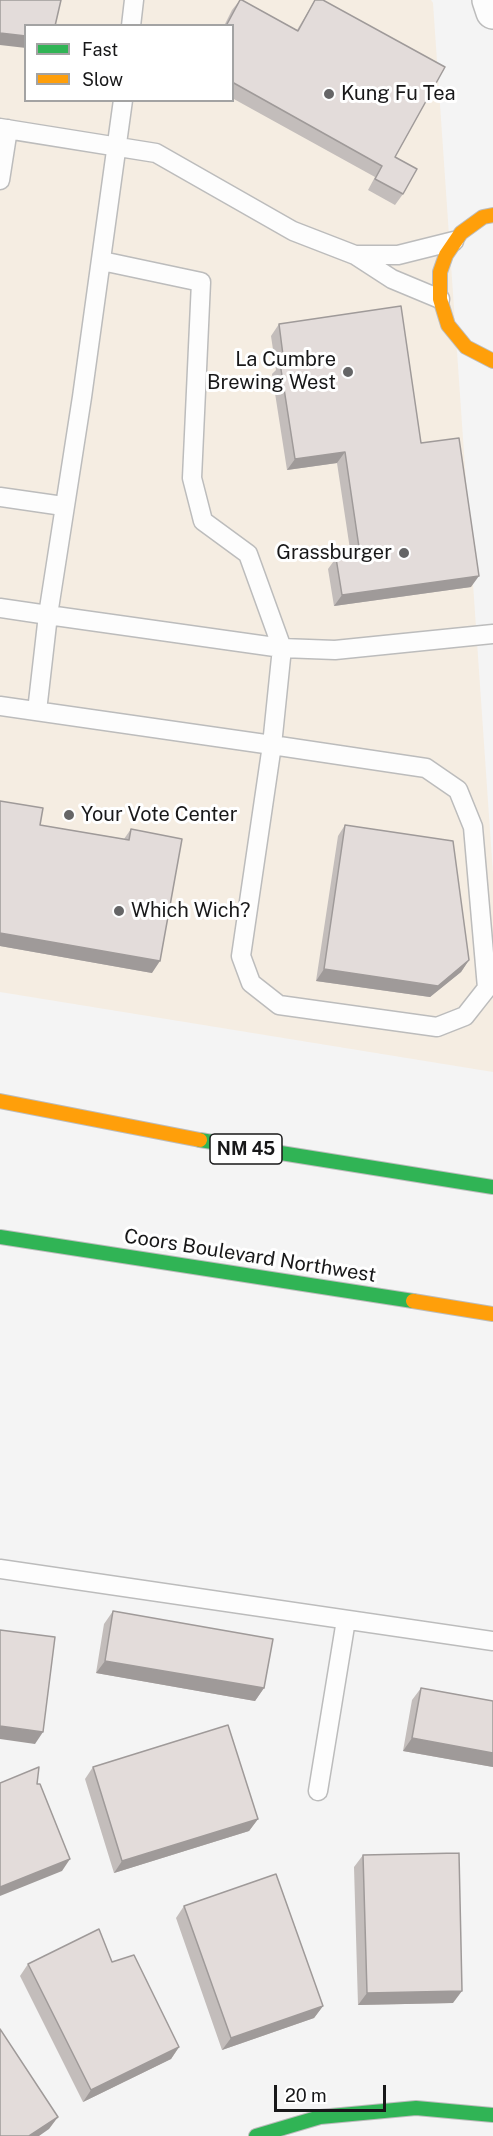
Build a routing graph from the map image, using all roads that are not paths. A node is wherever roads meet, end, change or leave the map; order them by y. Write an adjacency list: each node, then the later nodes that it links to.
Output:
1 (134, 0): 4 (lane)
2 (489, 0): 3 (street)
3 (493, 12)
4 (131, 24)
5 (123, 102): 7 (lane)
6 (4, 128): 7 (lane); 8 (lane)
7 (118, 147): 11 (lane); 12 (lane)
8 (0, 180)
9 (493, 215): 10 (main road)
10 (456, 241): 11 (lane); 13 (main road)
11 (355, 255): 13 (lane)
12 (102, 261): 16 (lane); 20 (lane)
13 (440, 299): 14 (main road)
14 (493, 362)
15 (0, 497): 16 (lane)
16 (63, 506): 18 (lane)
17 (0, 608): 18 (lane)
18 (48, 615): 20 (lane); 22 (lane)
19 (493, 634): 20 (lane)
20 (282, 648): 23 (lane)
21 (0, 706): 22 (lane)
22 (37, 711): 23 (lane)
23 (272, 745): 23 (lane)
24 (0, 1101): 25 (main road, NM 45)
25 (493, 1187)
26 (0, 1237): 27 (main road, Coors Boulevard Northwest)
27 (493, 1314)
28 (0, 1569): 29 (lane)
29 (346, 1620): 30 (lane); 31 (lane)
30 (493, 1641)
31 (318, 1791)
32 (493, 2115): 33 (main road)
33 (256, 2136)

